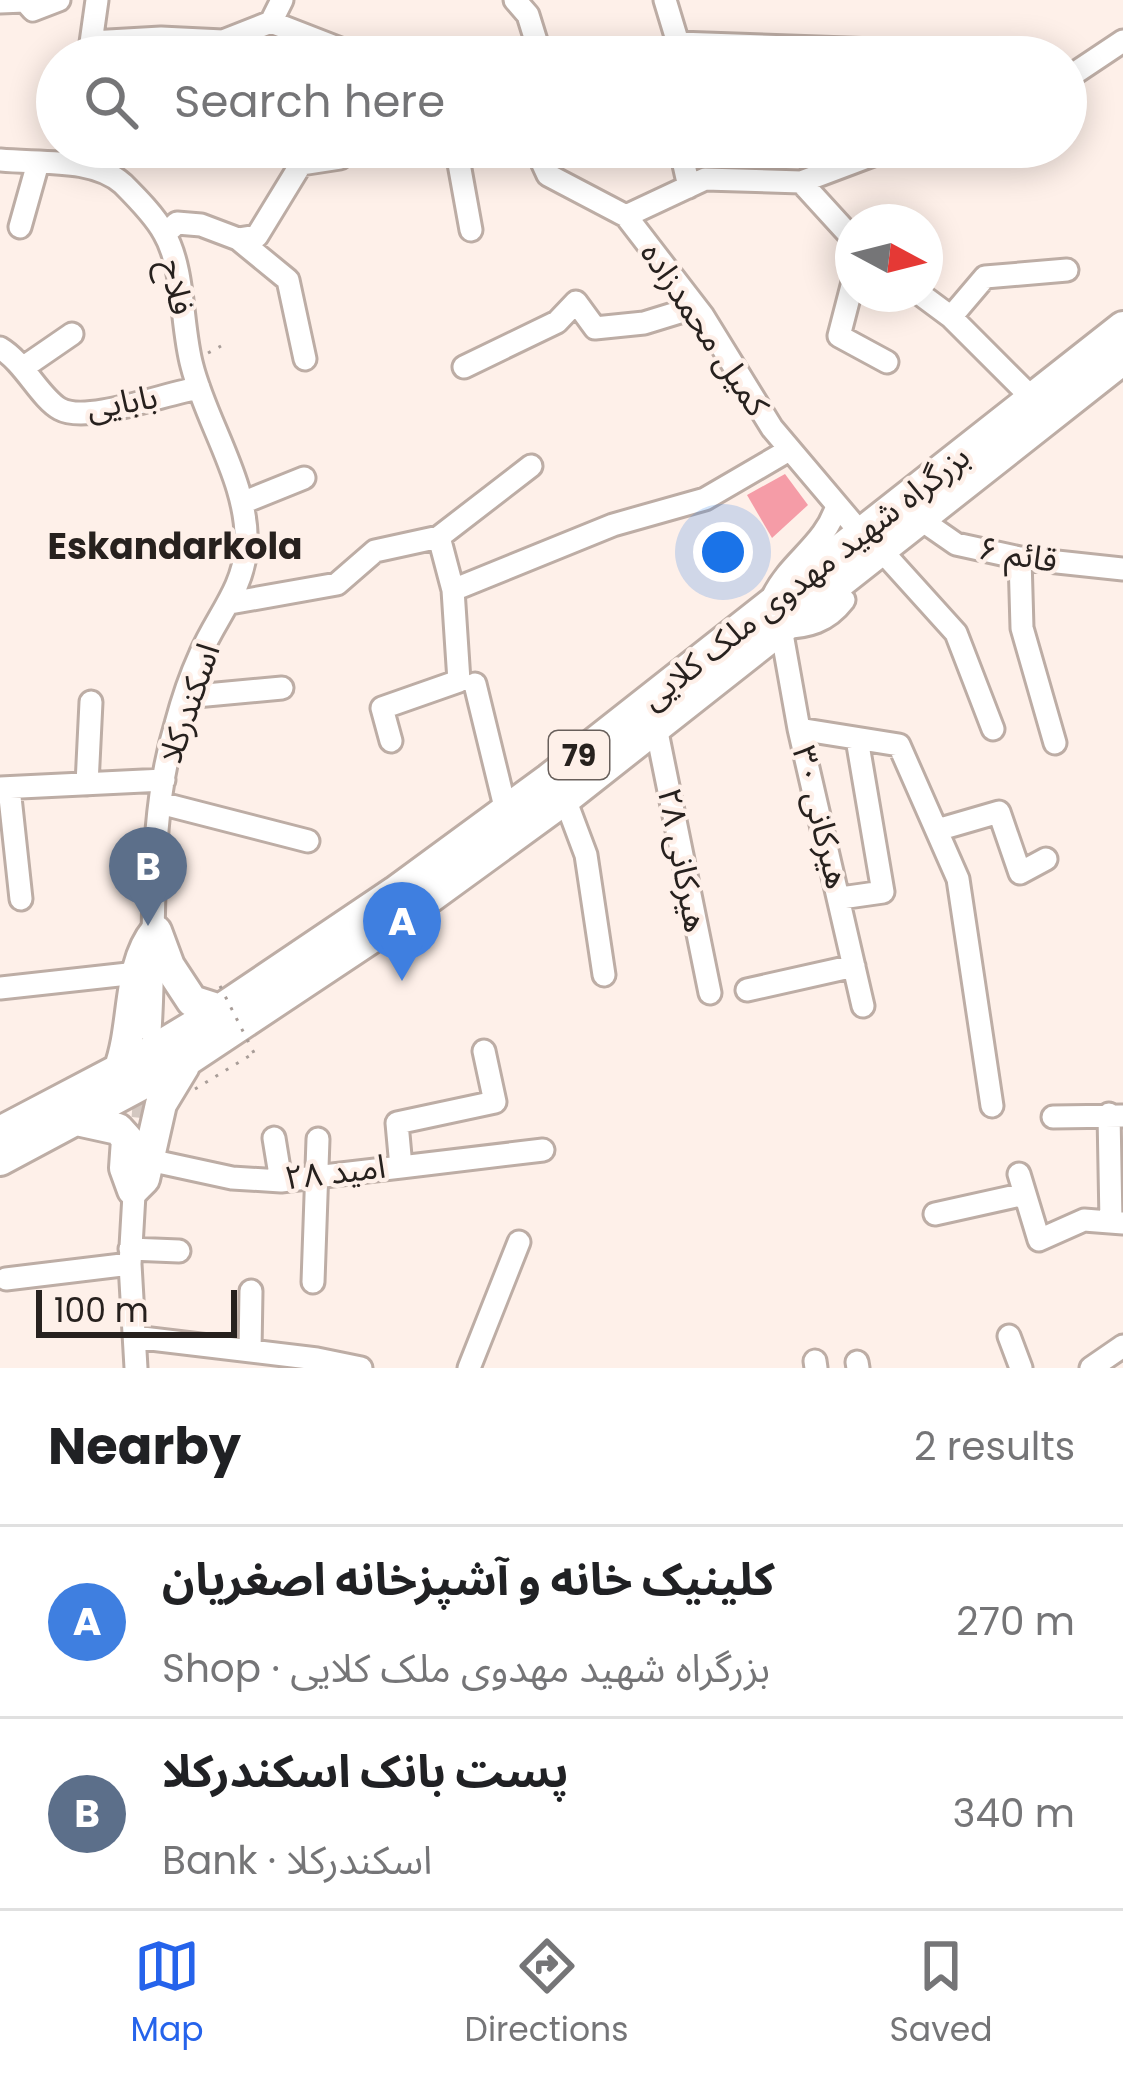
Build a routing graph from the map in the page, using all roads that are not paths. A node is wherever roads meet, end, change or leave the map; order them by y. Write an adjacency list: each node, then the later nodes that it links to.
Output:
1 (25, 0): 2 (street); 7 (street)
2 (59, 0)
3 (97, 0): 9 (street)
4 (282, 0): 8 (street)
5 (515, 0): 12 (street)
6 (665, 0): 13 (street)
7 (0, 2)
8 (272, 22): 10 (street); 11 (street)
9 (92, 36)
10 (236, 36)
11 (308, 36)
12 (534, 36)
13 (674, 36)
14 (1123, 41): 15 (street)
15 (1087, 65)
16 (0, 160): 17 (street, فلاح)
17 (36, 163)
18 (37, 168): 29 (street)
19 (97, 168): 31 (street, فلاح)
20 (299, 168): 32 (street)
21 (460, 168): 30 (street)
22 (545, 168): 27 (street, کمیل محمدزاده)
23 (685, 168): 26 (street)
24 (838, 168): 25 (street)
25 (801, 182): 26 (street); 28 (street)
26 (689, 187): 27 (street)
27 (626, 216): 34 (street, کمیل محمدزاده)
28 (835, 219)
29 (20, 227)
30 (471, 230)
31 (165, 234): 32 (street); 46 (street, فلاح)
32 (238, 239): 41 (street)
33 (1067, 270): 37 (street)
34 (696, 307): 44 (street); 48 (street, کمیل محمدزاده)
35 (943, 311): 37 (street)
36 (845, 312): 43 (street)
37 (951, 317): 47 (street)
38 (1123, 327): 47 (highway, بزرگراه شهید مهدوی ملک کلایی / 79)
39 (72, 334): 45 (street)
40 (0, 348): 45 (street, بابایی)
41 (304, 359)
42 (1123, 359): 53 (highway, بزرگراه شهید مهدوی ملک کلایی / 79)
43 (887, 362)
44 (464, 367)
45 (24, 368): 46 (street, بابایی)
46 (199, 388): 51 (street, اسکندرکلا)
47 (1032, 398): 55 (highway, بزرگراه شهید مهدوی ملک کلایی / 79)
48 (789, 450): 52 (street, کمیل محمدزاده); 58 (street)
49 (530, 466): 54 (street)
50 (304, 478): 51 (street)
51 (242, 502): 60 (street, اسکندرکلا)
52 (837, 506): 55 (street, کمیل محمدزاده); 61 (street)
53 (920, 519): 55 (highway, بزرگراه شهید مهدوی ملک کلایی / 79); 56 (street, قائم ۶)
54 (440, 537): 58 (street); 60 (street)
55 (870, 541): 61 (highway, بزرگراه شهید مهدوی ملک کلایی / 79); 68 (street, کمیل محمدزاده)
56 (1020, 558): 57 (street, قائم ۶); 71 (street)
57 (1123, 568)
58 (453, 590): 70 (street)
59 (844, 600): 61 (street)
60 (230, 603): 64 (street, اسکندرکلا)
61 (774, 618): 66 (highway, بزرگراه شهید مهدوی ملک کلایی / 79); 67 (street, هیرکانی ۳۰); 76 (highway, بزرگراه شهید مهدوی ملک کلایی / 79)
62 (475, 684): 76 (street)
63 (282, 688): 64 (street)
64 (185, 697): 74 (street, اسکندرکلا)
65 (91, 701): 72 (street)
66 (656, 727): 75 (highway, بزرگراه شهید مهدوی ملک کلایی / 79); 87 (street, هیرکانی ۲۸)
67 (800, 729): 69 (street); 80 (street, هیرکانی ۳۰)
68 (993, 729)
69 (857, 739): 77 (street); 80 (street)
70 (391, 741)
71 (1055, 743)
72 (86, 784): 73 (street); 74 (street)
73 (4, 788): 81 (street)
74 (162, 792): 78 (street); 82 (street, اسکندرکلا)
75 (565, 799): 84 (street); 92 (highway, بزرگراه شهید مهدوی ملک کلایی / 79)
76 (506, 811): 88 (highway, بزرگراه شهید مهدوی ملک کلایی / 79)
77 (937, 830): 79 (street); 94 (street)
78 (308, 841)
79 (1046, 859)
80 (841, 898): 83 (street, هیرکانی ۳۰)
81 (21, 899)
82 (150, 955): 85 (street); 88 (highway); 90 (street, اسکندرکلا); 93 (highway)
83 (854, 966): 86 (street); 89 (street, هیرکانی ۳۰)
84 (604, 975)
85 (0, 988)
86 (747, 990)
87 (710, 993)
88 (220, 998): 93 (highway, بزرگراه شهید مهدوی ملک کلایی / 79)
89 (863, 1006)
90 (150, 1031)
91 (484, 1051): 104 (street, امید ۲۸)
92 (189, 1059): 97 (highway, بزرگراه شهید مهدوی ملک کلایی / 79); 98 (highway)
93 (119, 1070): 99 (highway, بزرگراه شهید مهدوی ملک کلایی / 79)
94 (992, 1106)
95 (1116, 1115): 96 (street); 109 (street)
96 (1053, 1117)
97 (77, 1120): 98 (highway); 103 (highway, بزرگراه شهید مهدوی ملک کلایی / 79)
98 (147, 1128): 106 (street, امید ۲۸); 107 (highway)
99 (0, 1132)
100 (274, 1138): 106 (street)
101 (318, 1139): 105 (street)
102 (543, 1150): 104 (street)
103 (0, 1160)
104 (401, 1167): 105 (street, امید ۲۸)
105 (318, 1177): 106 (street, امید ۲۸); 114 (street)
106 (281, 1181)
107 (134, 1190): 112 (street)
108 (935, 1214): 109 (street)
109 (1117, 1223)
110 (519, 1242): 123 (street)
111 (179, 1251): 112 (street)
112 (130, 1256): 113 (street); 117 (street)
113 (6, 1279)
114 (313, 1282)
115 (251, 1291): 119 (street)
116 (1009, 1336): 124 (street)
117 (134, 1337): 119 (street); 121 (street)
118 (1123, 1346): 125 (street)
119 (250, 1351): 120 (street)
120 (315, 1364): 122 (street)
121 (132, 1368)
122 (361, 1368)
123 (470, 1368)
124 (1021, 1368)
125 (1091, 1368)

